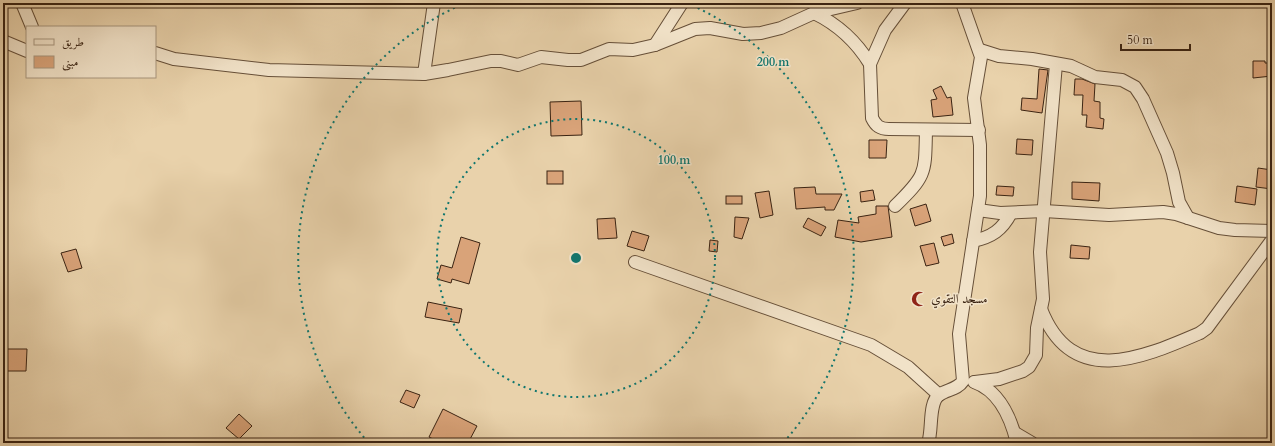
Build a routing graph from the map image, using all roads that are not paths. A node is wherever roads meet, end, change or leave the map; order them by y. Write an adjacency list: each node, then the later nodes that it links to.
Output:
1 (22, 3): 8 (street)
2 (434, 3): 16 (street)
3 (682, 3): 10 (street)
4 (857, 3): 7 (street)
5 (905, 3): 14 (street)
6 (962, 3): 11 (street)
7 (814, 13): 10 (street); 14 (street)
8 (32, 26)
9 (3, 41): 12 (street)
10 (654, 45): 16 (street)
11 (980, 50): 15 (street); 18 (street)
12 (26, 51)
13 (156, 53): 16 (street)
14 (870, 64): 17 (street)
15 (1056, 64): 21 (street); 23 (street)
16 (424, 74)
17 (926, 130): 18 (street); 19 (street)
18 (979, 130): 20 (street)
19 (895, 206)
20 (978, 210): 22 (street); 26 (street)
21 (1044, 212): 22 (street); 23 (street); 28 (street)
22 (1011, 213): 26 (street)
23 (1188, 218): 24 (street)
24 (1272, 231)
25 (1272, 240): 28 (street)
26 (973, 241): 29 (street)
27 (635, 262): 30 (street)
28 (1041, 309): 29 (street)
29 (969, 381): 30 (street); 31 (street)
30 (939, 395): 32 (street)
31 (1016, 438): 33 (street)
32 (928, 443)
33 (1032, 443)

